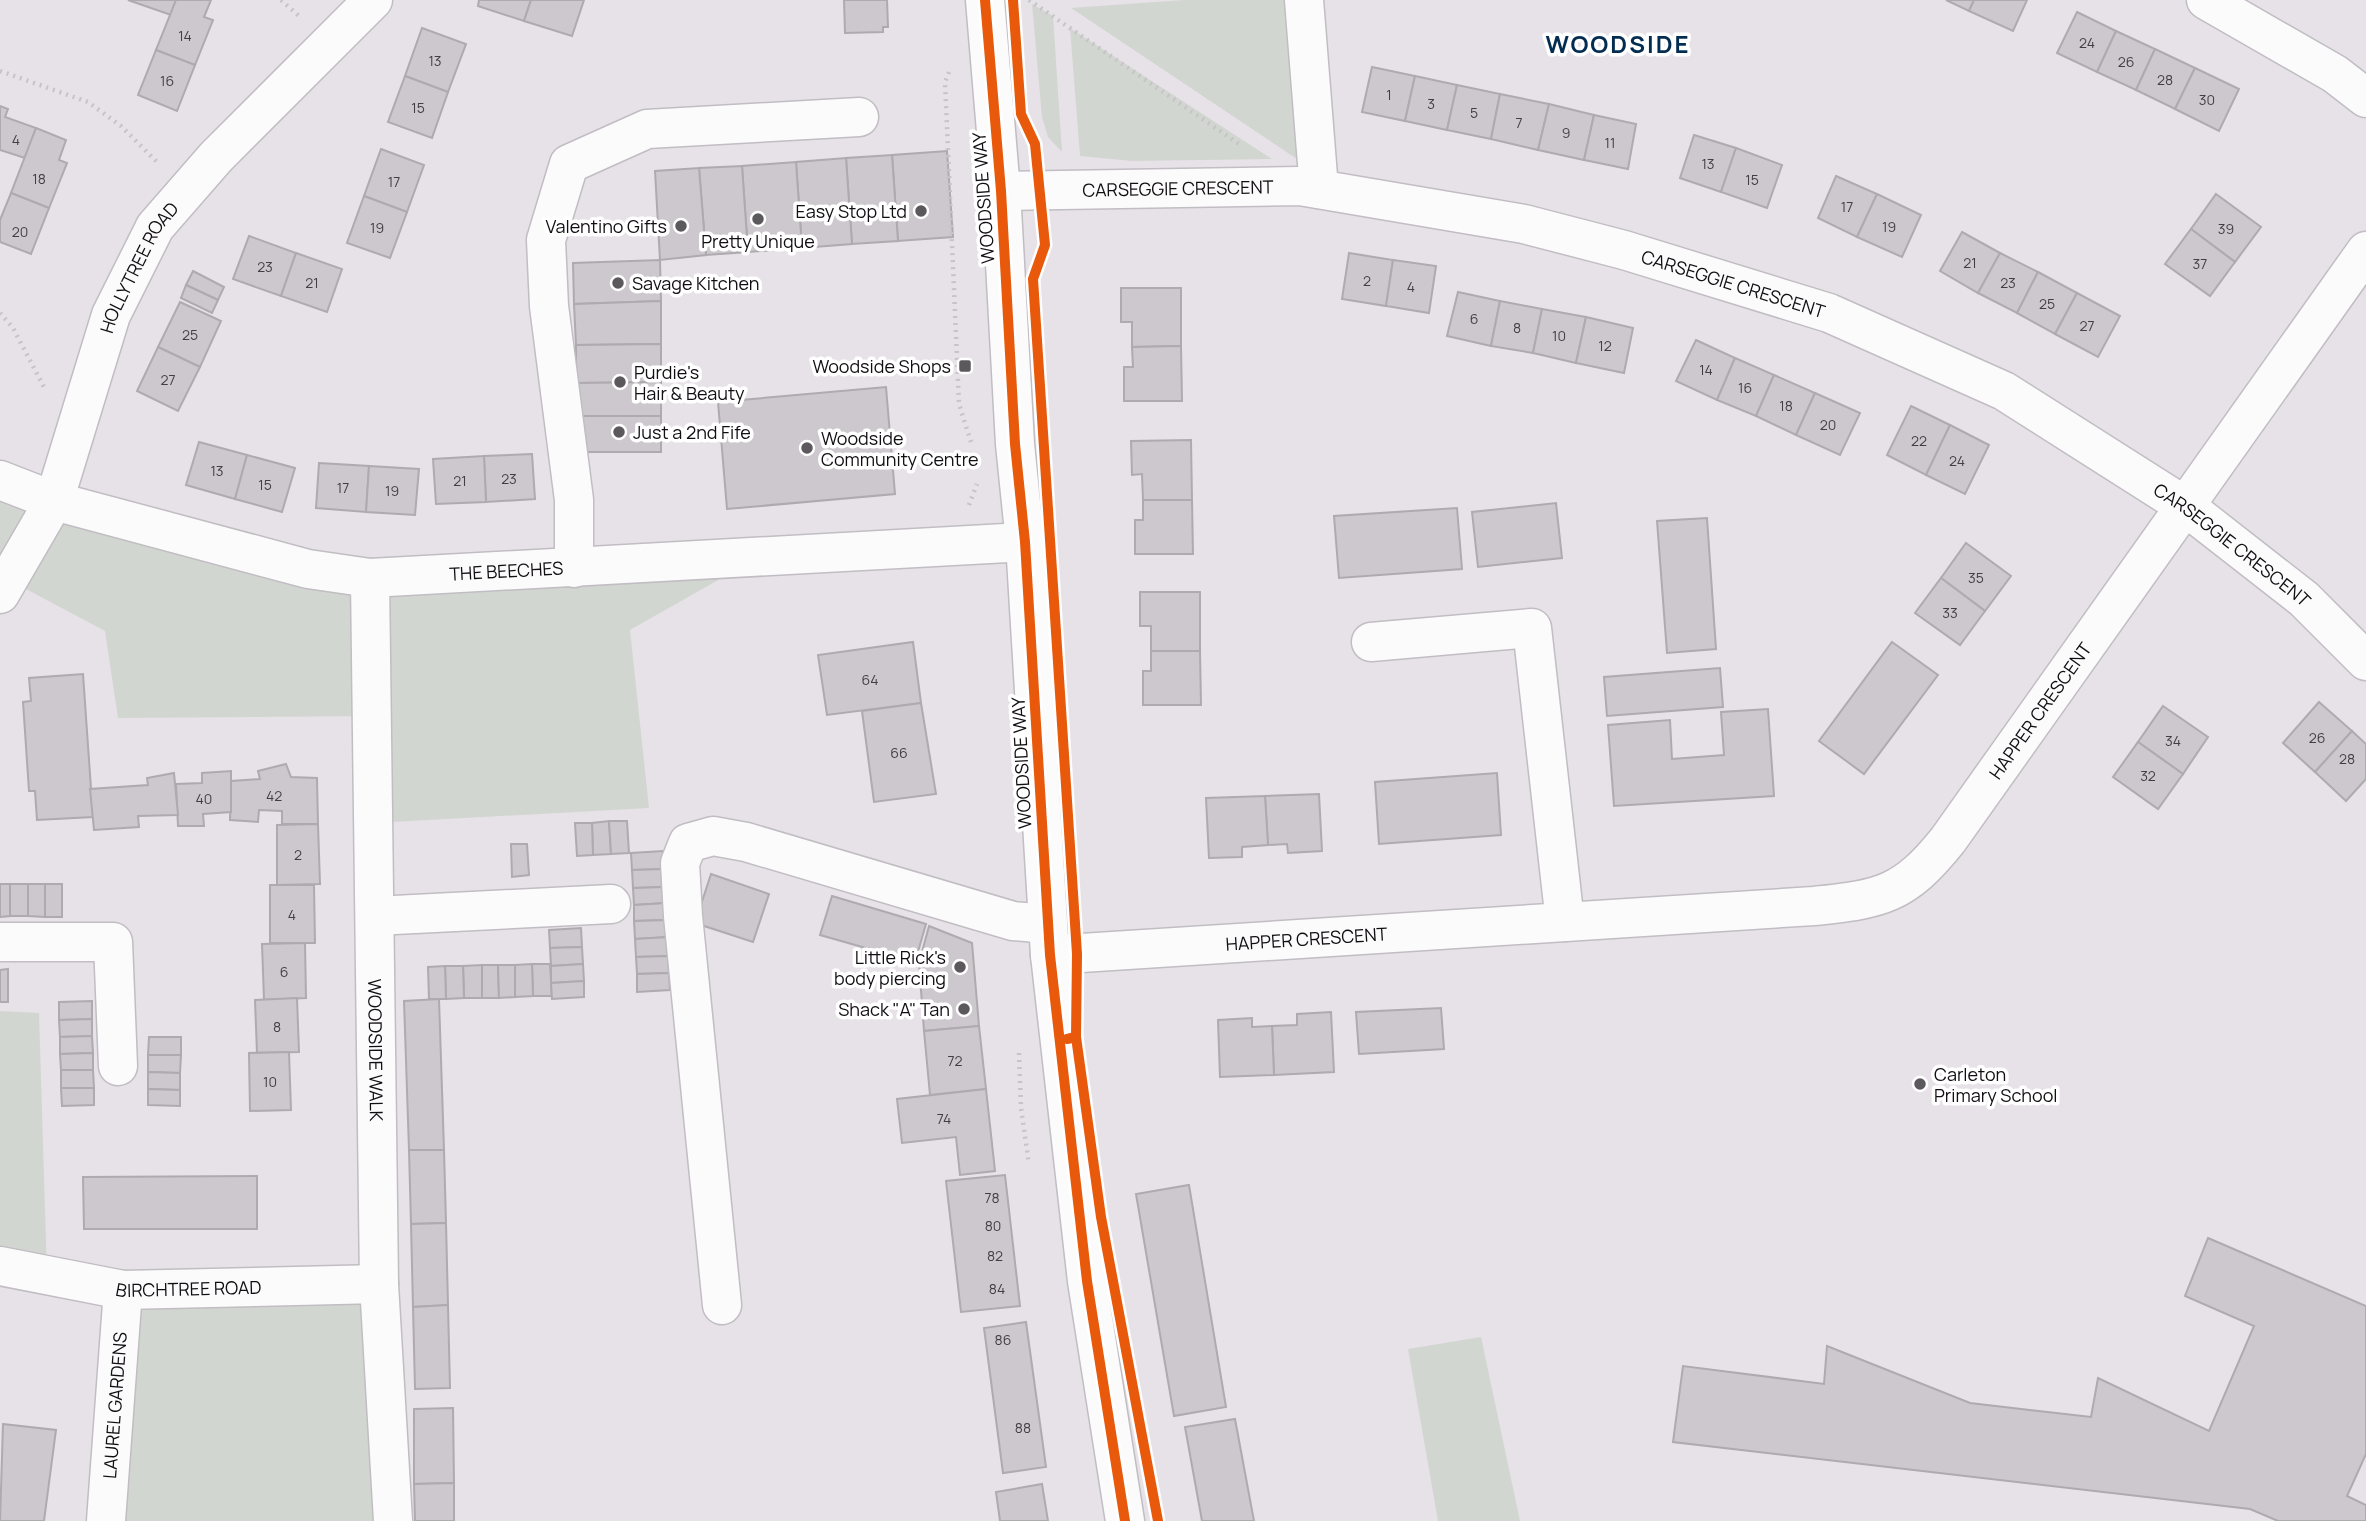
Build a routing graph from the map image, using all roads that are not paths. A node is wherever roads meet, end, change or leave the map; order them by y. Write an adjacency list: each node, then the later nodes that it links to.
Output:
1 (373, 0): 11 (street, HOLLYTREE ROAD)
2 (985, 0): 8 (street, WOODSIDE WAY)
3 (1304, 0): 7 (street)
4 (2206, 0): 5 (street)
5 (2366, 98)
6 (859, 117): 14 (street)
7 (1319, 190): 8 (street, CARSEGGIE CRESCENT); 12 (street, CARSEGGIE CRESCENT)
8 (1001, 191): 13 (street, WOODSIDE WAY)
9 (2366, 251): 12 (street, HAPPER CRESCENT)
10 (0, 480): 11 (street, THE BEECHES)
11 (54, 500): 15 (street, THE BEECHES); 16 (street, HOLLYTREE ROAD)
12 (2185, 506): 18 (street, CARSEGGIE CRESCENT); 21 (street, HAPPER CRESCENT)
13 (1026, 542): 14 (street, THE BEECHES); 22 (street, WOODSIDE WAY)
14 (573, 568): 15 (street, THE BEECHES)
15 (370, 578): 20 (street, WOODSIDE WALK)
16 (0, 594)
17 (1371, 642): 21 (street)
18 (2366, 662)
19 (611, 904): 20 (street)
20 (374, 916): 26 (street, WOODSIDE WALK)
21 (1565, 922): 22 (street, HAPPER CRESCENT)
22 (1049, 939): 28 (street, HAPPER CRESCENT); 31 (street, WOODSIDE WAY)
23 (0, 942): 24 (street)
24 (118, 1066)
25 (0, 1266): 27 (street, BIRCHTREE ROAD)
26 (379, 1284): 27 (street, BIRCHTREE ROAD); 30 (street, WOODSIDE WALK)
27 (124, 1290): 29 (street, LAUREL GARDENS)
28 (722, 1305)
29 (106, 1521)
30 (393, 1521)
31 (1125, 1521)

